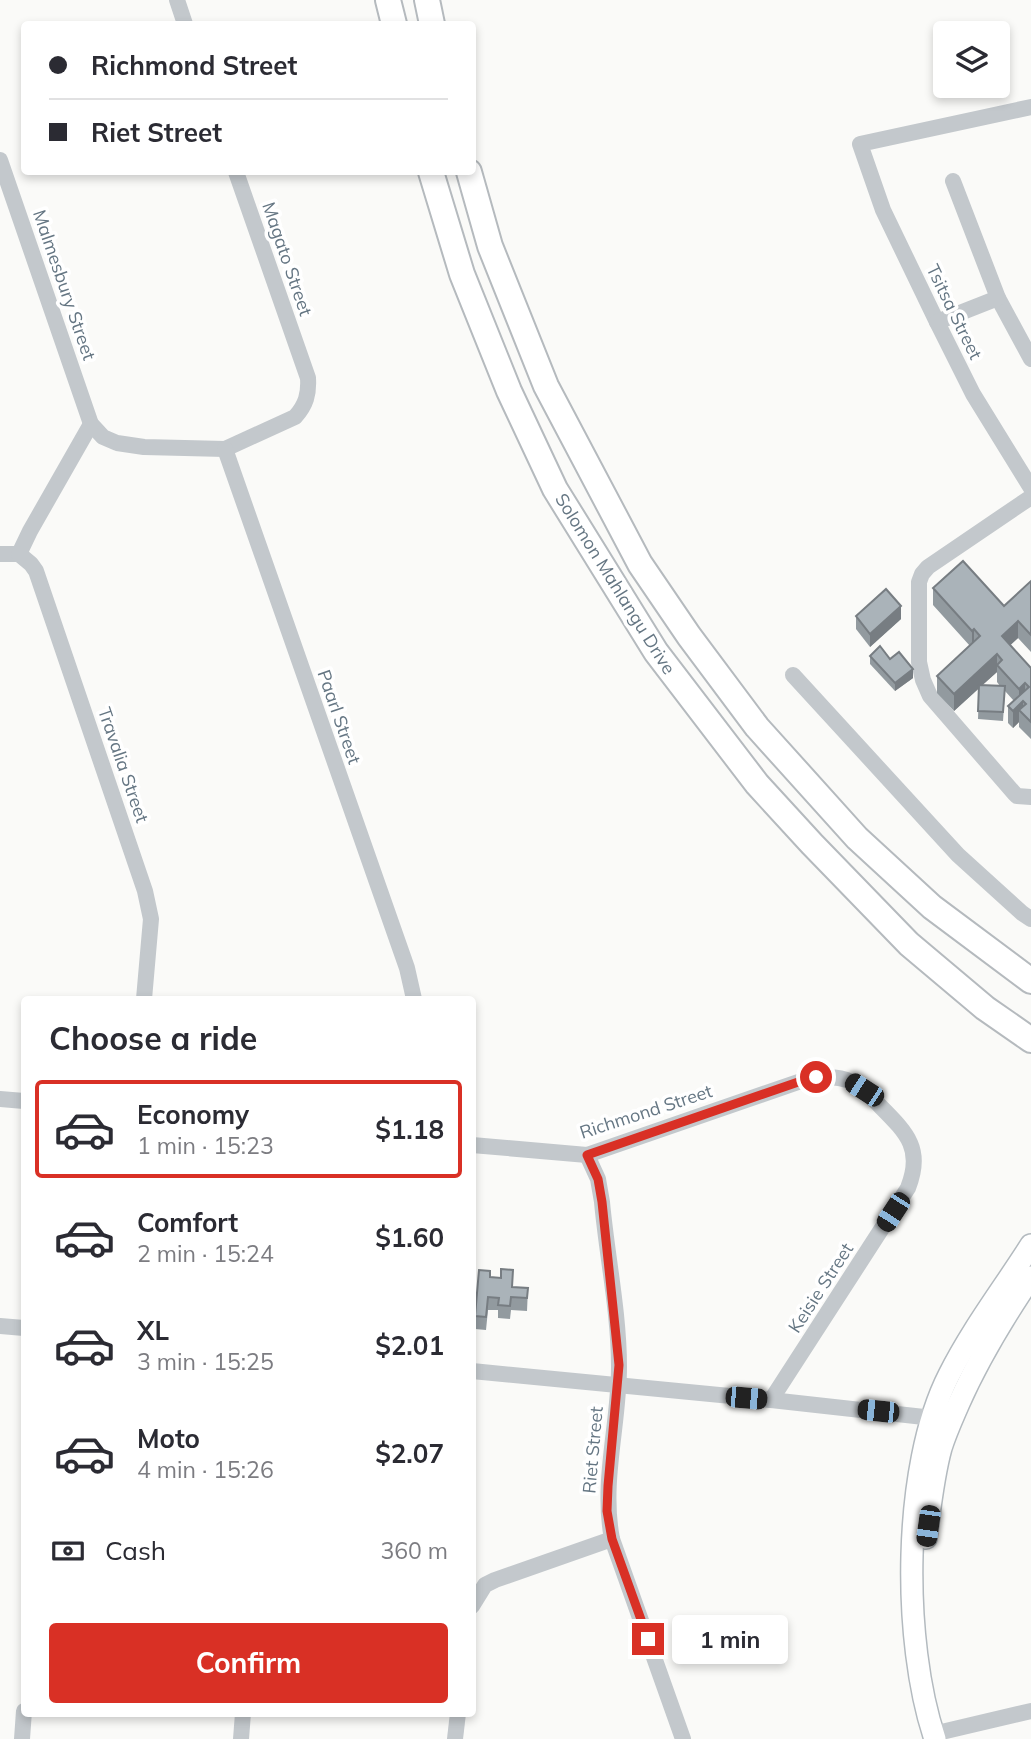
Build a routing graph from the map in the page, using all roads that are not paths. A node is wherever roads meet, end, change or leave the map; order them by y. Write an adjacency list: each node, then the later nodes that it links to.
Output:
1 (177, 0): 4 (street)
2 (388, 0): 5 (main road)
3 (427, 0): 6 (main road)
4 (184, 21)
5 (393, 21)
6 (431, 21)
7 (1031, 107): 14 (street, Tsitsa Street)
8 (0, 160): 16 (street, Malmesbury Street)
9 (237, 175): 17 (street, Magato Street)
10 (432, 175): 28 (main road, Solomon Mahlangu Drive)
11 (470, 175): 25 (main road, Solomon Mahlangu Drive)
12 (953, 181): 13 (street)
13 (998, 298): 14 (street); 15 (street)
14 (937, 322): 18 (street, Tsitsa Street)
15 (1031, 359)
16 (91, 424): 17 (street); 21 (street)
17 (225, 449): 27 (street, Paarl Street)
18 (1031, 488)
19 (1031, 497): 23 (street)
20 (0, 554): 21 (street)
21 (19, 554): 26 (street, Travalia Street)
22 (793, 675): 24 (street)
23 (1031, 797)
24 (1031, 919)
25 (1031, 981)
26 (144, 996)
27 (413, 996)
28 (985, 1008): 29 (main road, Solomon Mahlangu Drive); 30 (main road)
29 (1031, 1040)
30 (1031, 1057)
31 (827, 1076): 35 (street, Richmond Street); 42 (street, Keisie Street)
32 (0, 1099): 33 (street)
33 (21, 1101)
34 (476, 1145): 35 (street, Richmond Street)
35 (587, 1155): 41 (street, Riet Street)
36 (1031, 1245): 43 (street)
37 (1031, 1277): 43 (street)
38 (0, 1326): 39 (street)
39 (21, 1328)
40 (476, 1371): 41 (street)
41 (618, 1385): 42 (street); 44 (street, Riet Street)
42 (771, 1400): 43 (street)
43 (941, 1418): 50 (street)
44 (612, 1539): 45 (street); 54 (street, Riet Street)
45 (476, 1600)
46 (1031, 1711): 50 (street)
47 (24, 1717): 51 (street)
48 (243, 1717): 52 (street)
49 (458, 1717): 53 (street)
50 (940, 1736)
51 (22, 1739)
52 (241, 1739)
53 (455, 1739)
54 (683, 1739)

